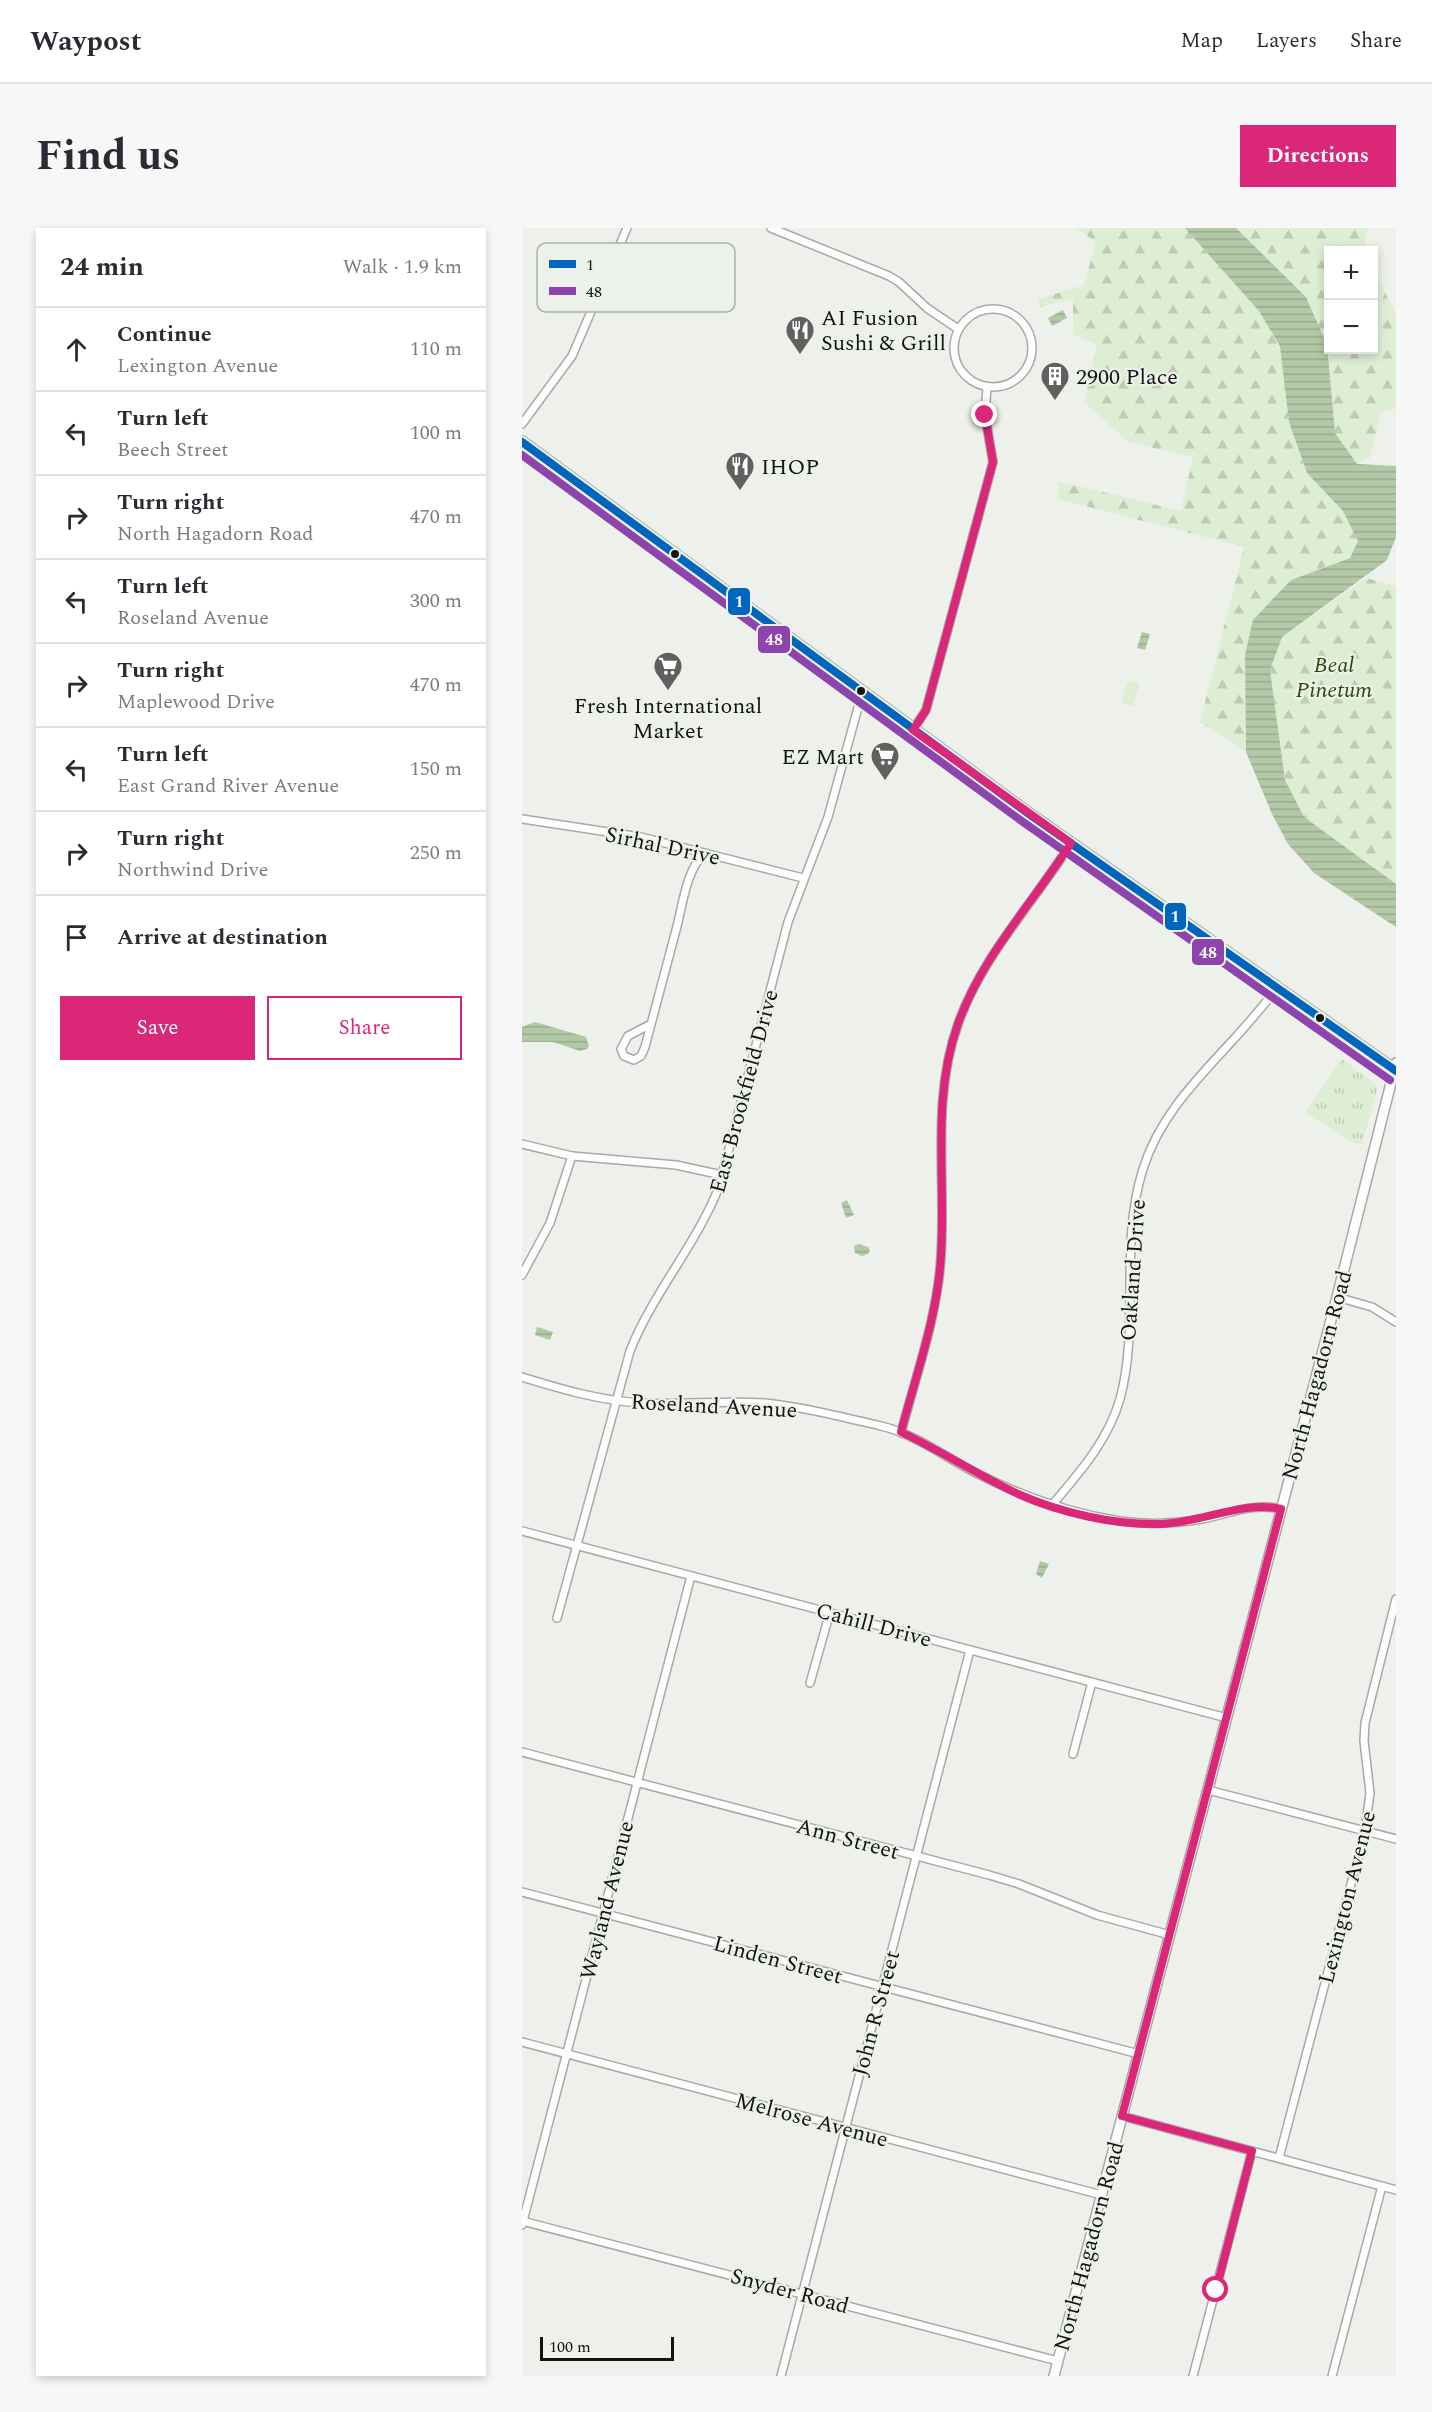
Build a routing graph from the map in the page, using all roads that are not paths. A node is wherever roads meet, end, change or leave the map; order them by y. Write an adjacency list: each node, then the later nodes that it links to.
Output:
1 (627, 228): 3 (street)
2 (771, 228): 5 (street)
3 (621, 243)
4 (591, 312): 7 (street)
5 (958, 329): 6 (street); 6 (street)
6 (987, 387): 10 (street)
7 (522, 424)
8 (522, 442): 9 (main road)
9 (862, 693): 10 (main road); 14 (street, East Brookfield Drive)
10 (913, 730): 12 (main road)
11 (522, 819): 13 (street, Sirhal Drive)
12 (1071, 843): 15 (main road); 26 (street)
13 (704, 853): 14 (street, Sirhal Drive); 16 (street)
14 (803, 878): 20 (street, East Brookfield Drive)
15 (1278, 988): 17 (main road); 27 (street, Oakland Drive)
16 (651, 1024): 16 (street)
17 (1395, 1068): 22 (street, North Hagadorn Road)
18 (522, 1144): 19 (street)
19 (572, 1156): 20 (street); 21 (street)
20 (722, 1175): 25 (street, East Brookfield Drive)
21 (522, 1275)
22 (1337, 1297): 23 (street); 28 (street, North Hagadorn Road)
23 (1396, 1322)
24 (522, 1377): 25 (street, Roseland Avenue)
25 (615, 1400): 26 (street, Roseland Avenue); 30 (street, East Brookfield Drive)
26 (901, 1432): 27 (street, Roseland Avenue)
27 (1052, 1505): 28 (street, Roseland Avenue)
28 (1281, 1509): 38 (street, North Hagadorn Road)
29 (522, 1531): 30 (street, Cahill Drive)
30 (577, 1545): 31 (street, Cahill Drive); 34 (street, East Brookfield Drive)
31 (691, 1576): 33 (street, Cahill Drive); 41 (street, Wayland Avenue)
32 (1396, 1599): 43 (street, Lexington Avenue)
33 (830, 1612): 35 (street, Cahill Drive); 37 (street)
34 (557, 1618)
35 (970, 1650): 36 (street, Cahill Drive); 45 (street, John R Street)
36 (1092, 1682): 38 (street, Cahill Drive); 40 (street)
37 (810, 1683)
38 (1227, 1718): 42 (street, North Hagadorn Road)
39 (522, 1752): 41 (street, Ann Street)
40 (1073, 1754)
41 (636, 1782): 45 (street, Ann Street); 47 (street, Wayland Avenue)
42 (1208, 1790): 43 (street); 48 (street, North Hagadorn Road)
43 (1365, 1831): 44 (street); 56 (street, Lexington Avenue)
44 (1396, 1839)
45 (915, 1855): 48 (street, Ann Street); 49 (street, John R Street)
46 (522, 1892): 47 (street, Linden Street)
47 (602, 1913): 49 (street, Linden Street); 51 (street, Wayland Avenue)
48 (1170, 1935): 52 (street, North Hagadorn Road)
49 (882, 1986): 52 (street, Linden Street); 54 (street, John R Street)
50 (522, 2042): 51 (street, Melrose Avenue)
51 (566, 2054): 54 (street, Melrose Avenue); 60 (street, Wayland Avenue)
52 (1138, 2054): 53 (street, North Hagadorn Road)
53 (1122, 2116): 55 (street); 59 (street, North Hagadorn Road)
54 (845, 2128): 59 (street, Melrose Avenue); 61 (street, John R Street)
55 (1252, 2151): 56 (street); 65 (street)
56 (1279, 2158): 57 (street)
57 (1382, 2186): 58 (street); 66 (street)
58 (1396, 2190)
59 (1102, 2195): 62 (street, North Hagadorn Road)
60 (522, 2223): 61 (street, Snyder Road)
61 (803, 2293): 62 (street, Snyder Road); 63 (street, John R Street)
62 (1058, 2361): 64 (street, North Hagadorn Road)
63 (781, 2376)
64 (1054, 2376)
65 (1193, 2376)
66 (1332, 2376)

